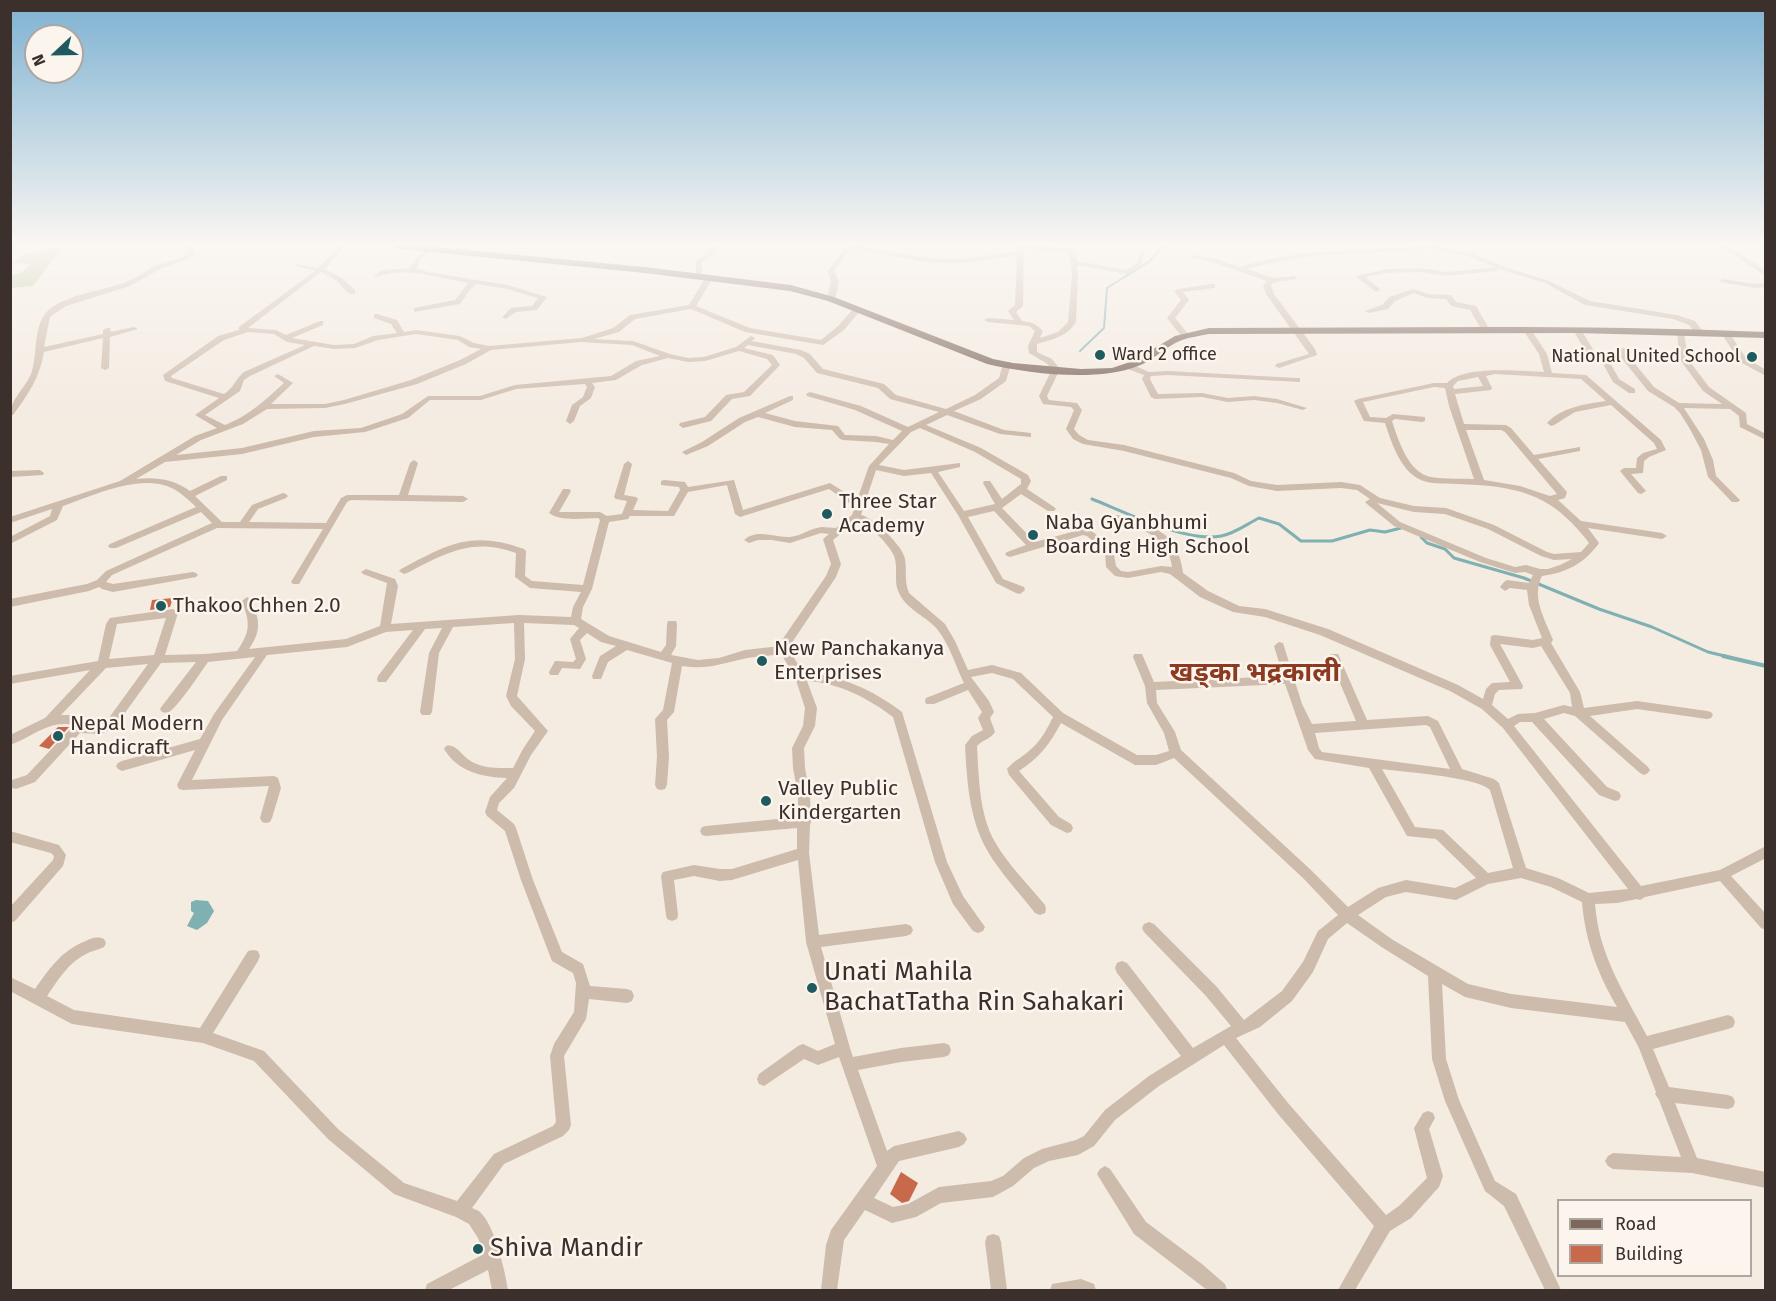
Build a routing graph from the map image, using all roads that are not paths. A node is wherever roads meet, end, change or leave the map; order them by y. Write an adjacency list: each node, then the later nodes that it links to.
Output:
1 (63, 307): 42 (street)
2 (271, 307): 28 (street)
3 (433, 307): 14 (street)
4 (535, 307): 18 (street)
5 (692, 307): 29 (street); 37 (street)
6 (849, 307): 15 (main road)
7 (1018, 307): 21 (street)
8 (1074, 307): 39 (street)
9 (1179, 307): 34 (street)
10 (1279, 307): 23 (street)
11 (1385, 307): 16 (street)
12 (1466, 307): 24 (street)
13 (1611, 307): 31 (street)
14 (417, 310)
15 (857, 310): 29 (street); 46 (main road)
16 (1369, 311)
17 (377, 316): 32 (street)
18 (506, 317)
19 (988, 320): 21 (street)
20 (320, 322): 36 (street)
21 (1019, 322): 39 (street)
22 (134, 329): 27 (street)
23 (1296, 330): 24 (main road); 34 (main road); 48 (street)
24 (1486, 330): 25 (main road)
25 (1527, 330): 26 (main road); 52 (street)
26 (1577, 330): 30 (main road); 59 (street)
27 (107, 332): 42 (street); 49 (street)
28 (237, 332): 36 (street); 61 (street)
29 (758, 332): 38 (street)
30 (1680, 332): 31 (main road); 45 (street)
31 (1699, 332): 33 (main road)
32 (401, 333): 40 (street); 41 (street)
33 (1725, 333): 35 (main road); 53 (street)
34 (1185, 335): 47 (main road)
35 (1766, 335)
36 (285, 338): 40 (street)
37 (583, 340): 41 (street); 44 (street)
38 (747, 342): 43 (street); 68 (street)
39 (1034, 342): 50 (street)
40 (313, 344): 61 (street)
41 (489, 348): 67 (street)
42 (42, 350): 69 (street)
43 (739, 350): 44 (street); 76 (street)
44 (668, 356): 57 (street)
45 (1684, 359): 64 (street); 65 (street)
46 (1007, 364): 50 (main road); 68 (street)
47 (1128, 366): 50 (main road); 51 (street)
48 (1279, 366)
49 (105, 368)
50 (1056, 369): 133 (street)
51 (1148, 374): 56 (street); 66 (street)
52 (1548, 374): 54 (street); 63 (street)
53 (1766, 374)
54 (1481, 375): 58 (street); 58 (street)
55 (278, 376): 67 (street)
56 (1297, 380)
57 (587, 381): 72 (street); 86 (street)
58 (1450, 389): 73 (street); 77 (street)
59 (1632, 391)
60 (810, 394): 79 (street)
61 (225, 398): 78 (street)
62 (790, 398): 70 (street)
63 (1611, 403): 74 (street); 102 (street)
64 (1677, 405): 65 (street); 108 (street)
65 (1732, 407): 81 (street)
66 (1303, 408)
67 (261, 410): 78 (street)
68 (948, 412): 75 (street); 80 (street)
69 (10, 413)
70 (757, 414): 82 (street); 84 (street)
71 (1422, 419): 73 (street)
72 (570, 422)
73 (1388, 422): 95 (street)
74 (1551, 423)
75 (918, 424): 79 (street); 100 (street)
76 (683, 425)
77 (1461, 427): 85 (street); 95 (street)
78 (222, 428): 86 (street)
79 (908, 430): 82 (street)
80 (1028, 435)
81 (1766, 438)
82 (895, 443): 90 (street)
83 (1577, 449): 85 (street)
84 (686, 452)
85 (1532, 458): 107 (street)
86 (159, 459): 96 (street)
87 (414, 463): 105 (street)
88 (628, 464): 115 (street)
89 (957, 465): 91 (street)
90 (873, 466): 91 (street); 114 (street)
91 (933, 470): 116 (street)
92 (40, 473): 93 (street)
93 (10, 474)
94 (224, 478): 103 (street)
95 (1480, 482): 107 (street)
96 (123, 483): 103 (street); 110 (street)
97 (664, 483): 99 (street)
98 (987, 483): 111 (street)
99 (683, 484): 114 (street); 115 (street)
100 (1020, 489): 111 (street); 113 (street)
101 (566, 491): 118 (street)
102 (1641, 491)
103 (188, 496): 112 (street)
104 (284, 496): 120 (street)
105 (402, 498): 106 (street); 123 (street)
106 (463, 499)
107 (1550, 499): 122 (street)
108 (1735, 500)
109 (1370, 502): 138 (street)
110 (58, 506): 119 (street); 129 (street)
111 (998, 506): 116 (street); 131 (street)
112 (202, 508): 121 (street); 130 (street)
113 (1051, 509)
114 (857, 511): 125 (street); 170 (street)
115 (627, 513): 118 (street)
116 (962, 515): 143 (street)
117 (1117, 518): 137 (street)
118 (605, 519): 142 (street)
119 (10, 520)
120 (243, 524): 121 (street); 123 (street)
121 (216, 525): 139 (street)
122 (1580, 525): 124 (street); 126 (street)
123 (329, 526): 140 (street)
124 (1622, 530): 126 (street); 127 (street)
125 (836, 531): 128 (street); 155 (street)
126 (1589, 536): 133 (street)
127 (1662, 536)
128 (749, 540)
129 (10, 541)
130 (113, 546)
131 (1033, 546): 132 (street); 137 (street)
132 (1010, 554)
133 (1585, 555): 138 (street)
134 (404, 571): 142 (street)
135 (366, 572): 151 (street)
136 (193, 574): 139 (street)
137 (1178, 574): 174 (street)
138 (1535, 581): 141 (street); 152 (street)
139 (100, 582): 145 (street)
140 (296, 582)
141 (1505, 587)
142 (587, 589): 150 (street)
143 (1020, 590)
144 (247, 601): 157 (street)
145 (10, 603)
146 (519, 620): 147 (street); 150 (street); 193 (street)
147 (450, 623): 149 (street); 176 (street)
148 (672, 624): 158 (street)
149 (422, 625): 151 (street); 168 (street)
150 (581, 625): 153 (street); 165 (street)
151 (385, 628): 156 (street)
152 (1544, 641): 174 (street); 177 (street)
153 (625, 646): 158 (street); 166 (street)
154 (1278, 646): 171 (street)
155 (784, 650): 163 (street); 167 (street)
156 (263, 653): 157 (street); 187 (street)
157 (240, 655): 161 (street)
158 (665, 655): 163 (street)
159 (1138, 657): 172 (street)
160 (1334, 657): 182 (street)
161 (205, 658): 162 (street); 175 (street)
162 (158, 659): 164 (street); 164 (street); 185 (street)
163 (678, 661): 196 (street)
164 (103, 664): 169 (street); 181 (street)
165 (554, 672)
166 (597, 676)
167 (800, 676): 199 (street); 215 (street)
168 (382, 679)
169 (10, 680)
170 (968, 680): 173 (street); 179 (street); 210 (street)
171 (1289, 680): 172 (street); 184 (street)
172 (1150, 686): 189 (street)
173 (930, 700)
174 (1486, 706): 183 (street)
175 (166, 709)
176 (426, 712)
177 (1580, 713): 178 (street); 180 (street); 192 (street)
178 (1707, 715)
179 (1059, 716): 189 (street); 200 (street)
180 (1534, 717): 183 (street); 197 (street)
181 (50, 719): 185 (street); 186 (street)
182 (1363, 724): 184 (street); 194 (street)
183 (1507, 725): 208 (street)
184 (1307, 727): 190 (street)
185 (79, 728): 195 (street)
186 (10, 741)
187 (204, 743): 191 (street); 198 (street)
188 (450, 749): 193 (street)
189 (1176, 753): 212 (street)
190 (1373, 764): 194 (street); 207 (street)
191 (122, 766)
192 (1644, 770)
193 (515, 773): 224 (street)
194 (1460, 775): 205 (street)
195 (15, 784)
196 (660, 785)
197 (1615, 796)
198 (266, 818)
199 (805, 822): 201 (street); 204 (street)
200 (1067, 828)
201 (706, 831)
202 (10, 836): 213 (street)
203 (1766, 851): 206 (street)
204 (803, 854): 211 (street); 218 (street)
205 (1521, 872): 207 (street); 209 (street)
206 (1722, 875): 208 (street); 214 (street)
207 (1486, 879): 212 (street)
208 (1640, 894): 209 (street)
209 (1588, 899): 227 (street)
210 (1040, 909)
211 (672, 915)
212 (1347, 915): 222 (street); 229 (street)
213 (10, 917)
214 (1766, 924)
215 (978, 927)
216 (1149, 928): 229 (street)
217 (906, 930): 218 (street)
218 (813, 942): 233 (street)
219 (99, 943): 226 (street)
220 (253, 956): 230 (street)
221 (1122, 968): 235 (street)
222 (1435, 972): 227 (street); 260 (street)
223 (10, 983): 226 (street)
224 (584, 992): 225 (street); 248 (street)
225 (627, 996)
226 (37, 998): 230 (street)
227 (1629, 1016): 232 (street)
228 (1728, 1022): 232 (street)
229 (1243, 1029): 231 (street)
230 (203, 1036): 248 (street)
231 (1226, 1036): 235 (street); 249 (street)
232 (1644, 1044): 238 (street)
233 (843, 1048): 236 (street); 237 (street)
234 (944, 1050): 236 (street)
235 (1191, 1057): 247 (street)
236 (849, 1065): 244 (street)
237 (764, 1079)
238 (1662, 1094): 239 (street); 243 (street)
239 (1728, 1102)
240 (1428, 1118): 249 (street)
241 (959, 1139): 244 (street)
242 (1613, 1161): 243 (street)
243 (1692, 1165): 246 (street)
244 (885, 1167): 247 (street)
245 (1105, 1174): 258 (street)
246 (1766, 1180)
247 (863, 1201): 254 (street)
248 (460, 1210): 251 (street)
249 (1384, 1225): 259 (street)
250 (993, 1242): 255 (street)
251 (494, 1258): 252 (street); 253 (street)
252 (433, 1290)
253 (500, 1290)
254 (829, 1290)
255 (999, 1290)
256 (1058, 1290): 257 (street)
257 (1088, 1290)
258 (1219, 1290)
259 (1346, 1290)
260 (1553, 1290)

